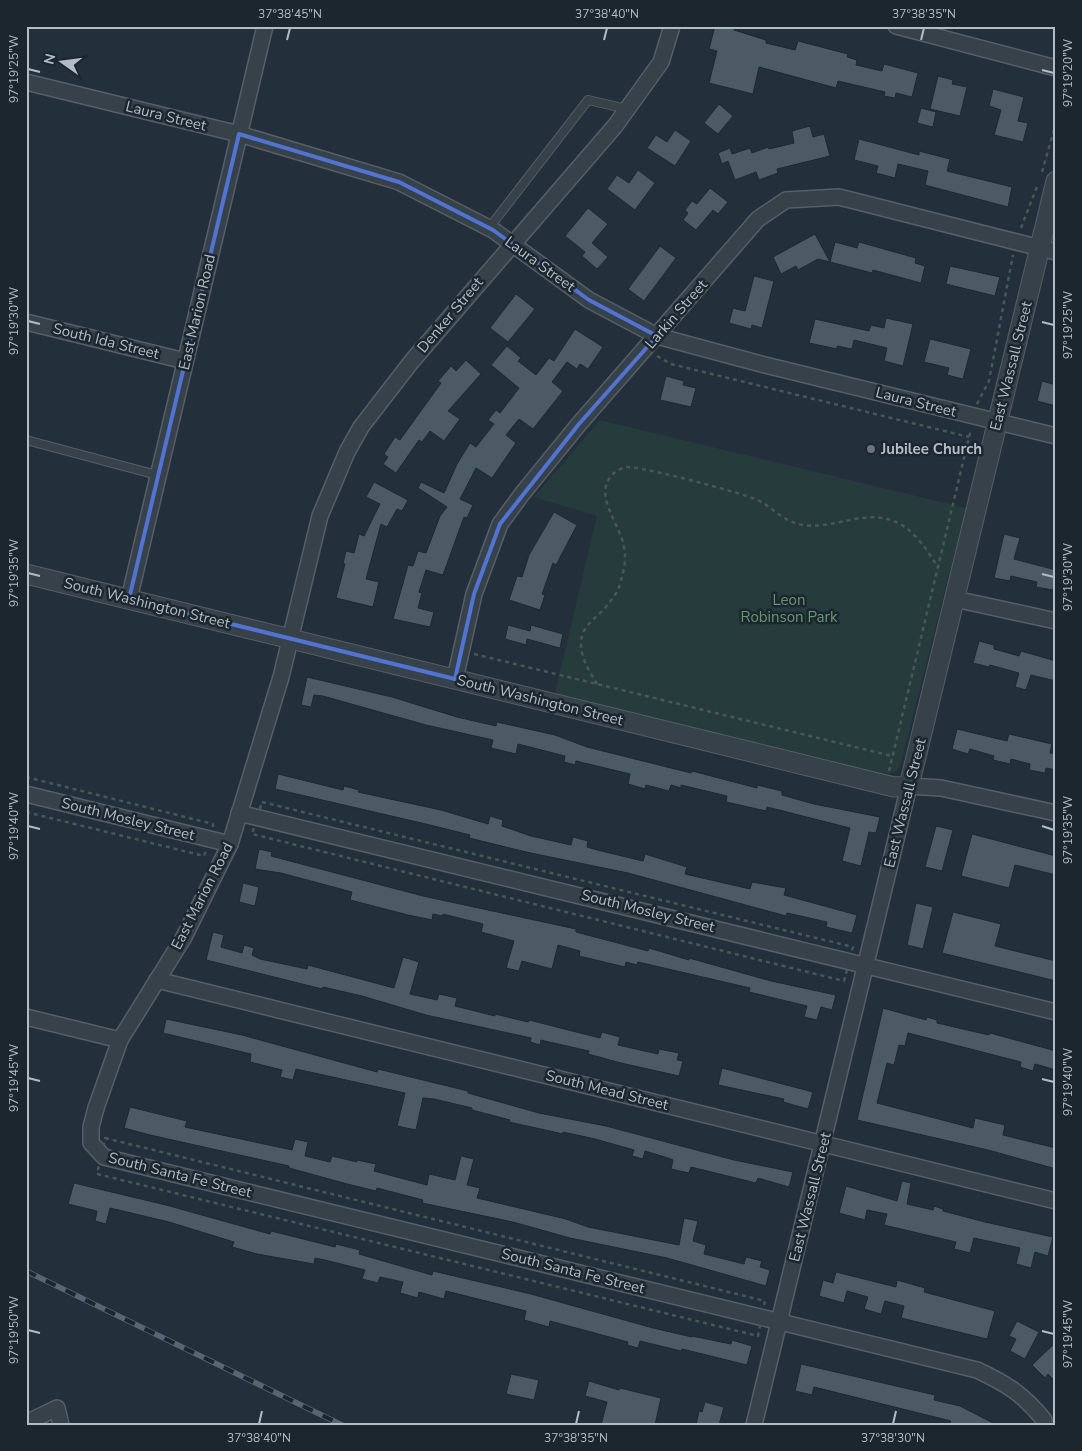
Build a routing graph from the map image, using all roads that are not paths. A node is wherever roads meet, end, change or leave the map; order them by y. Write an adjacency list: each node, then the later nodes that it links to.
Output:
1 (265, 26): 7 (street, East Marion Road)
2 (672, 26): 6 (street, Denker Street)
3 (896, 26): 4 (street)
4 (1056, 68)
5 (26, 82): 7 (street, Laura Street)
6 (627, 109): 9 (lane); 10 (street, Denker Street)
7 (239, 134): 9 (street, Laura Street); 14 (street, East Marion Road)
8 (1056, 181): 11 (street, East Wassall Street)
9 (489, 228): 10 (street, Laura Street)
10 (512, 243): 13 (street, Laura Street); 23 (street, Denker Street)
11 (1048, 250): 13 (street, Larkin Street); 15 (street, East Wassall Street)
12 (26, 322): 14 (street, South Ida Street)
13 (657, 336): 15 (street, Laura Street); 24 (street, Larkin Street)
14 (185, 361): 18 (street, East Marion Road)
15 (998, 422): 16 (street, Laura Street); 20 (street, East Wassall Street)
16 (1056, 436)
17 (26, 440): 18 (lane)
18 (157, 475): 21 (street, East Marion Road)
19 (26, 574): 21 (street, South Washington Street)
20 (955, 598): 22 (street); 25 (street, East Wassall Street)
21 (129, 599): 23 (street, South Washington Street)
22 (1056, 621)
23 (290, 638): 24 (street, South Washington Street); 27 (street, East Marion Road)
24 (455, 679): 25 (street, South Washington Street)
25 (909, 786): 28 (street, South Washington Street); 30 (street, East Wassall Street)
26 (26, 794): 29 (street, South Mosley Street)
27 (239, 812): 29 (street, East Marion Road); 30 (street, South Mosley Street)
28 (1056, 813)
29 (230, 844): 31 (street, East Marion Road)
30 (866, 964): 32 (street, South Mosley Street); 35 (street, East Wassall Street)
31 (157, 980): 34 (street, East Marion Road); 35 (street, South Mead Street)
32 (1056, 1012)
33 (26, 1017): 34 (street)
34 (120, 1040): 36 (street, East Marion Road)
35 (823, 1143): 37 (street, South Mead Street); 38 (street, East Wassall Street)
36 (91, 1144): 38 (street, South Santa Fe Street)
37 (1056, 1202)
38 (780, 1321): 39 (street, South Santa Fe Street); 42 (street, East Wassall Street)
39 (1046, 1419)
40 (26, 1423): 41 (street)
41 (61, 1425)
42 (754, 1425)

